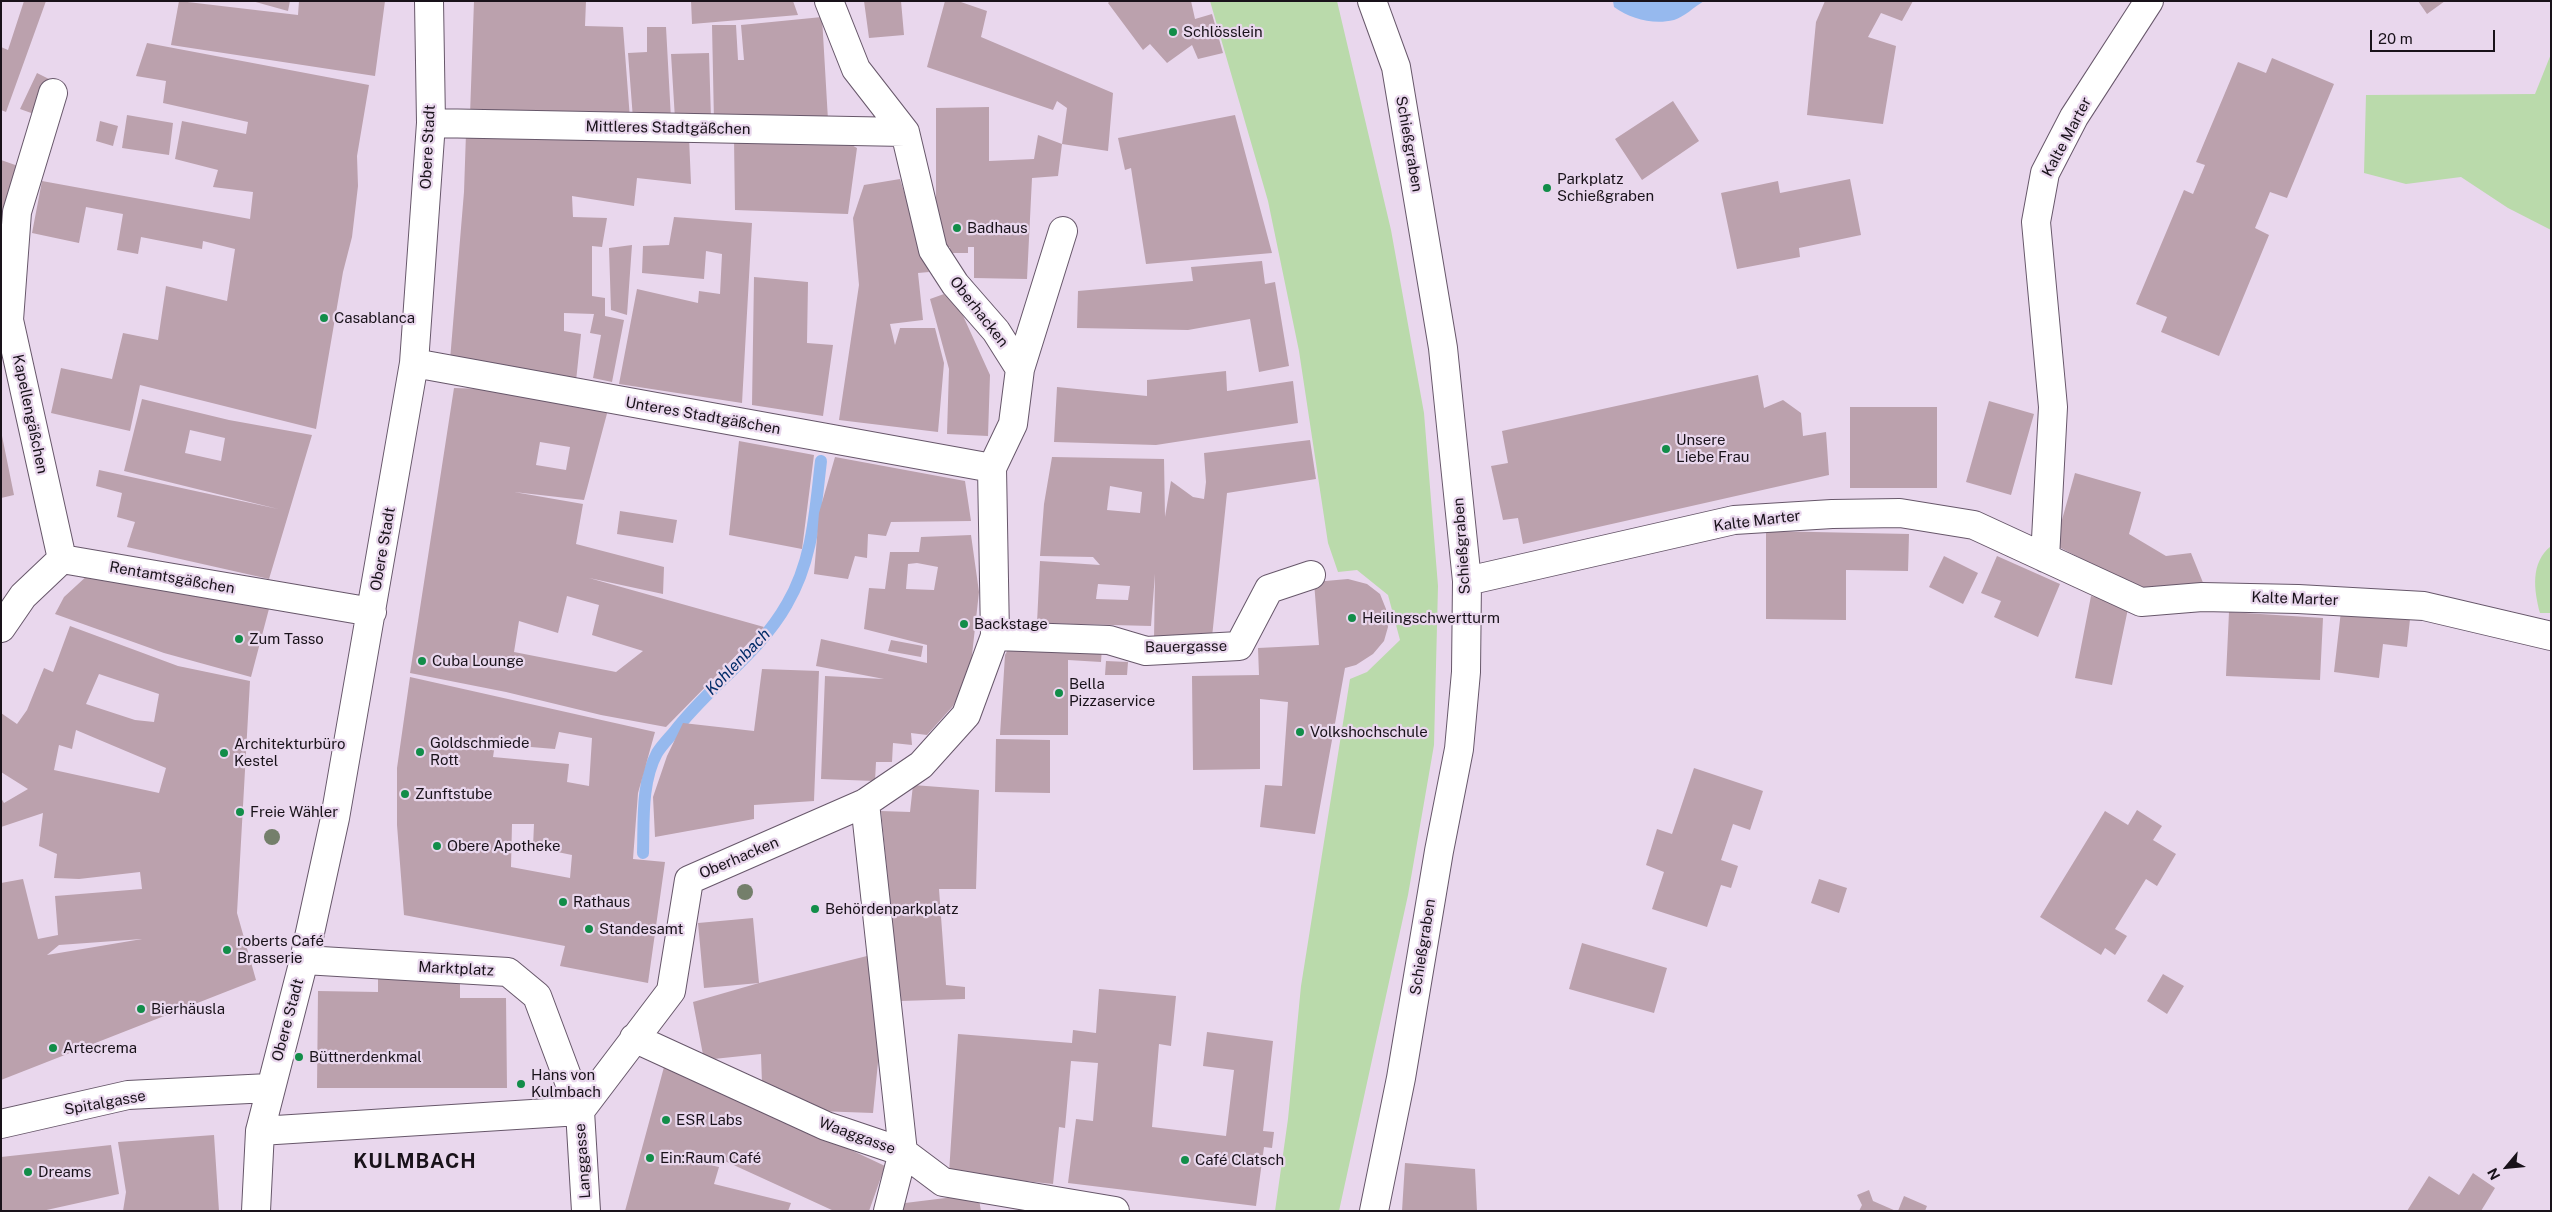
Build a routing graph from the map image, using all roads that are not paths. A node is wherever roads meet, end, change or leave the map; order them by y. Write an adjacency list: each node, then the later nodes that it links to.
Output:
1 (428, 1): 6 (street, Obere Stadt)
2 (829, 1): 7 (street, Oberhacken)
3 (1372, 1): 15 (street, Schießgraben)
4 (2149, 1): 12 (street, Kalte Marter)
5 (53, 93): 13 (street, Kapellengäßchen)
6 (431, 123): 7 (street, Mittleres Stadtgäßchen); 9 (street, Obere Stadt)
7 (905, 132): 10 (street, Oberhacken)
8 (1063, 231): 10 (street)
9 (414, 363): 11 (street, Unteres Stadtgäßchen); 16 (street, Obere Stadt)
10 (1020, 369): 11 (street, Oberhacken)
11 (992, 468): 18 (street, Oberhacken)
12 (2045, 558): 15 (street, Kalte Marter); 19 (street, Kalte Marter)
13 (62, 559): 16 (street, Rentamtsgäßchen); 17 (street)
14 (1311, 575): 18 (street, Bauergasse)
15 (1467, 581): 32 (street, Schießgraben)
16 (372, 612): 21 (street, Obere Stadt)
17 (1, 628)
18 (995, 636): 20 (street, Oberhacken)
19 (2551, 636)
20 (865, 803): 22 (street, Oberhacken); 27 (street)
21 (304, 960): 23 (street, Obere Stadt); 24 (street, Marktplatz)
22 (634, 1038): 24 (street); 27 (street, Waaggasse)
23 (269, 1088): 25 (street, Spitalgasse); 26 (street, Obere Stadt)
24 (580, 1111): 26 (street); 29 (street, Langgasse)
25 (1, 1124)
26 (260, 1131): 28 (street, Obere Stadt)
27 (903, 1152): 30 (street); 31 (street, Waaggasse)
28 (256, 1211)
29 (586, 1211)
30 (888, 1211)
31 (1115, 1211)
32 (1374, 1211)

